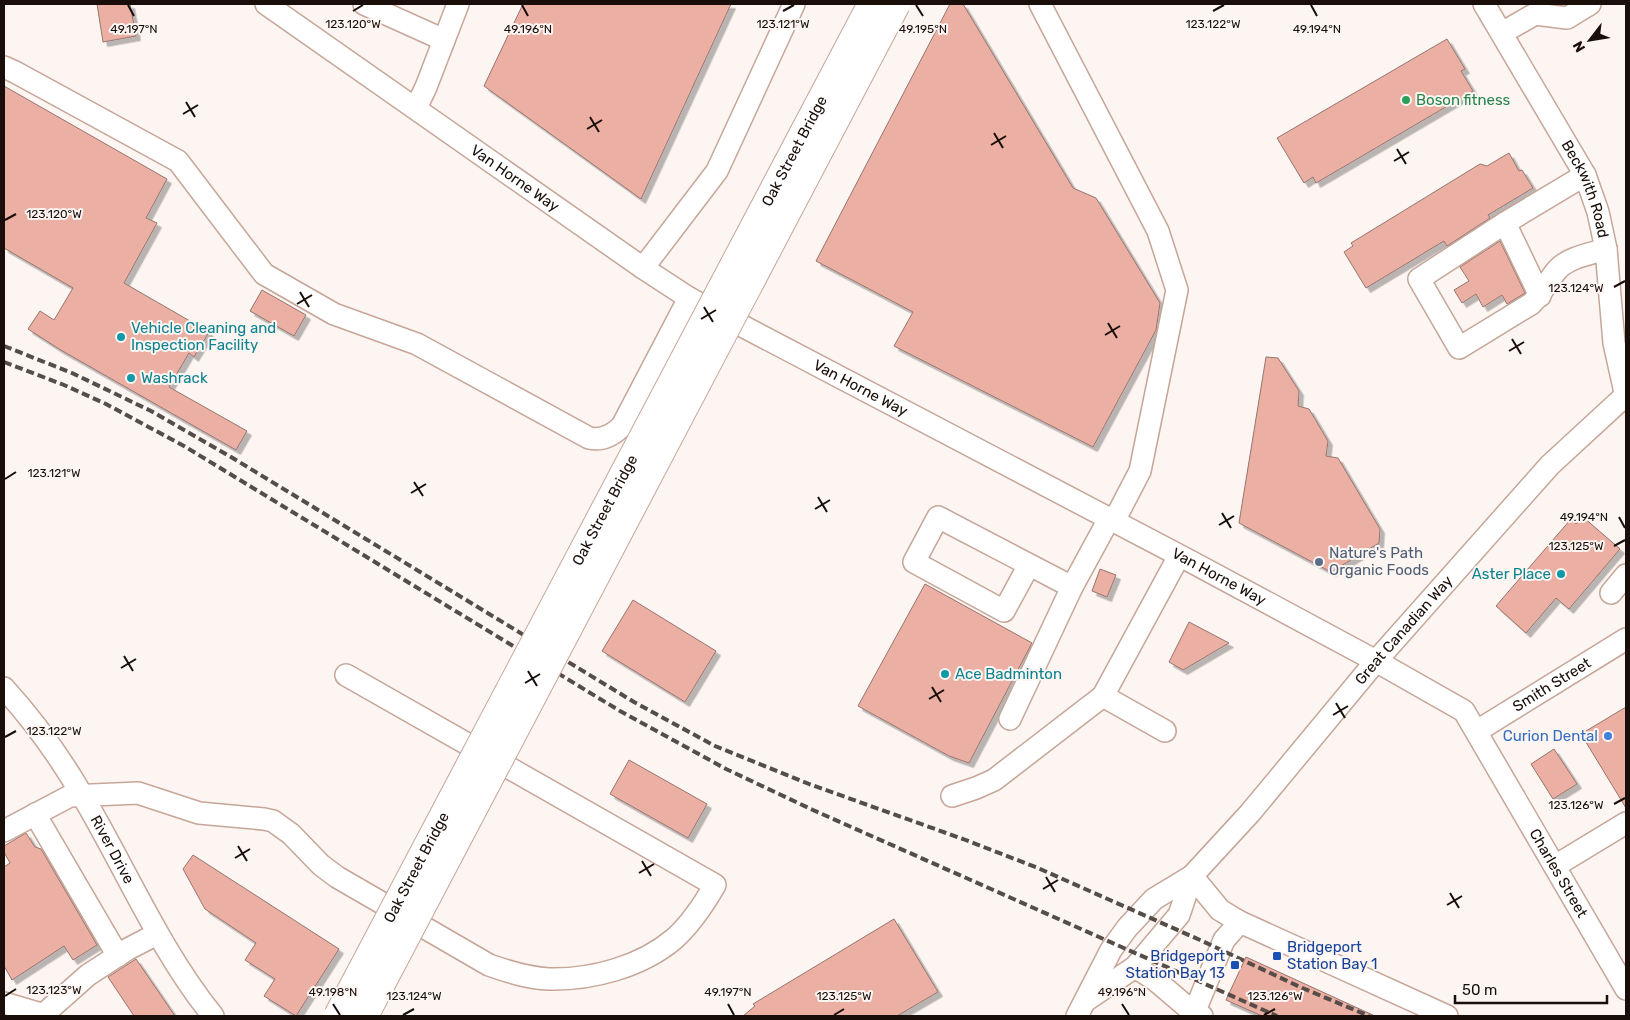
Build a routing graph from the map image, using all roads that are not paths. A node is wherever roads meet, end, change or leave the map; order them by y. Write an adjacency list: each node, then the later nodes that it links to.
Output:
1 (266, 4): 13 (street, Van Horne Way)
2 (364, 4): 11 (street)
3 (458, 4): 11 (street)
4 (794, 4): 17 (street)
5 (872, 4): 52 (highway, Oak Street Bridge, bridge)
6 (896, 4): 53 (highway, Oak Street Bridge, bridge)
7 (1040, 4): 21 (street)
8 (1484, 4): 10 (street, Beckwith Road)
9 (1590, 4): 10 (street)
10 (1502, 33): 14 (street, Beckwith Road)
11 (444, 40): 13 (street)
12 (4, 67): 19 (street)
13 (416, 108): 17 (street, Van Horne Way)
14 (1584, 175): 15 (street); 16 (street, Beckwith Road)
15 (1505, 223): 18 (street); 18 (street)
16 (1606, 249): 18 (street); 20 (street, Beckwith Road)
17 (643, 268): 19 (street, Van Horne Way)
18 (1540, 296)
19 (689, 298): 21 (street, Van Horne Way)
20 (1626, 396): 28 (street, Great Canadian Way)
21 (1112, 520): 22 (street, Van Horne Way); 25 (street)
22 (1179, 556): 28 (street, Van Horne Way); 31 (street)
23 (1029, 565): 23 (street); 25 (street)
24 (1626, 575): 26 (street)
25 (1072, 587): 32 (street)
26 (1611, 594)
27 (1626, 639): 33 (street, Smith Street)
28 (1376, 661): 33 (street, Van Horne Way); 41 (street, Great Canadian Way)
29 (346, 675): 35 (street)
30 (4, 688): 35 (street, River Drive)
31 (1103, 696): 34 (street); 36 (street)
32 (1010, 719)
33 (1477, 730): 40 (street, Charles Street)
34 (1165, 731)
35 (82, 794): 37 (street); 43 (street, River Drive)
36 (952, 796)
37 (35, 814): 39 (street); 44 (street)
38 (1626, 823): 40 (street)
39 (4, 831)
40 (1555, 866): 46 (street, Charles Street)
41 (1192, 876): 42 (street); 45 (street, Great Canadian Way); 48 (street, Great Canadian Way)
42 (1240, 922): 49 (street); 54 (street)
43 (157, 934): 44 (street); 51 (street, River Drive)
44 (118, 956): 50 (street)
45 (1135, 967): 48 (street, Great Canadian Way); 49 (street)
46 (1626, 989)
47 (4, 1003): 50 (street)
48 (1081, 1009)
49 (1198, 1014)
50 (46, 1015)
51 (213, 1016)
52 (338, 1016)
53 (364, 1016)
54 (1447, 1016)

